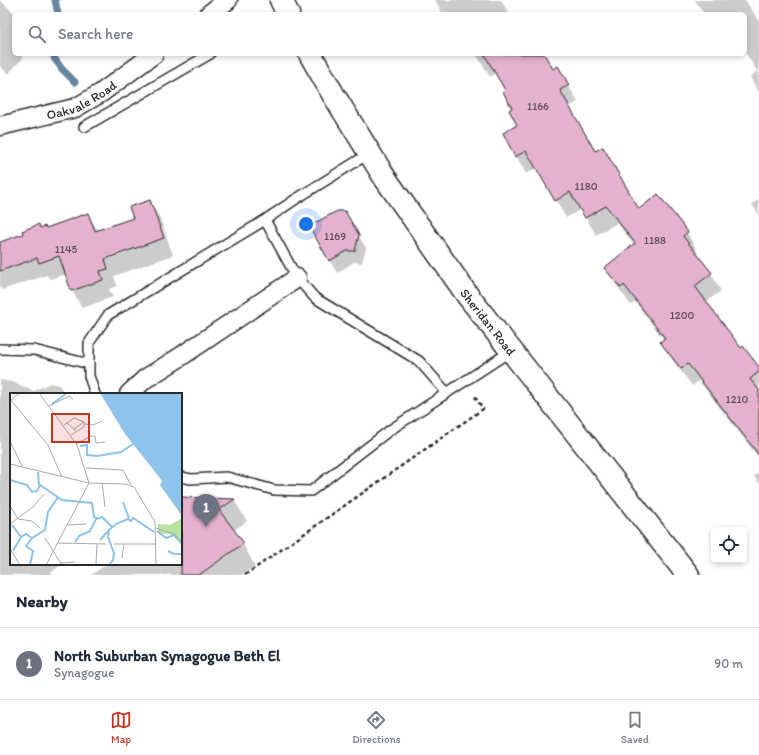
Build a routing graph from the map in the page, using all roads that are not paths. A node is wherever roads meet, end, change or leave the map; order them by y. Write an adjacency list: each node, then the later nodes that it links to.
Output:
1 (228, 0): 2 (street)
2 (212, 12)
3 (151, 56): 6 (street, Oakvale Road)
4 (207, 56): 7 (lane)
5 (311, 56): 8 (street, Sheridan Road)
6 (0, 126)
7 (84, 127)
8 (370, 153): 9 (lane); 12 (street, Sheridan Road)
9 (265, 220): 10 (lane); 13 (lane)
10 (297, 278): 15 (street); 16 (lane)
11 (0, 349): 13 (lane)
12 (511, 351): 16 (lane); 18 (street, Sheridan Road)
13 (89, 364): 14 (lane)
14 (95, 393)
15 (130, 393)
16 (447, 393): 17 (lane)
17 (182, 477)
18 (688, 575)

